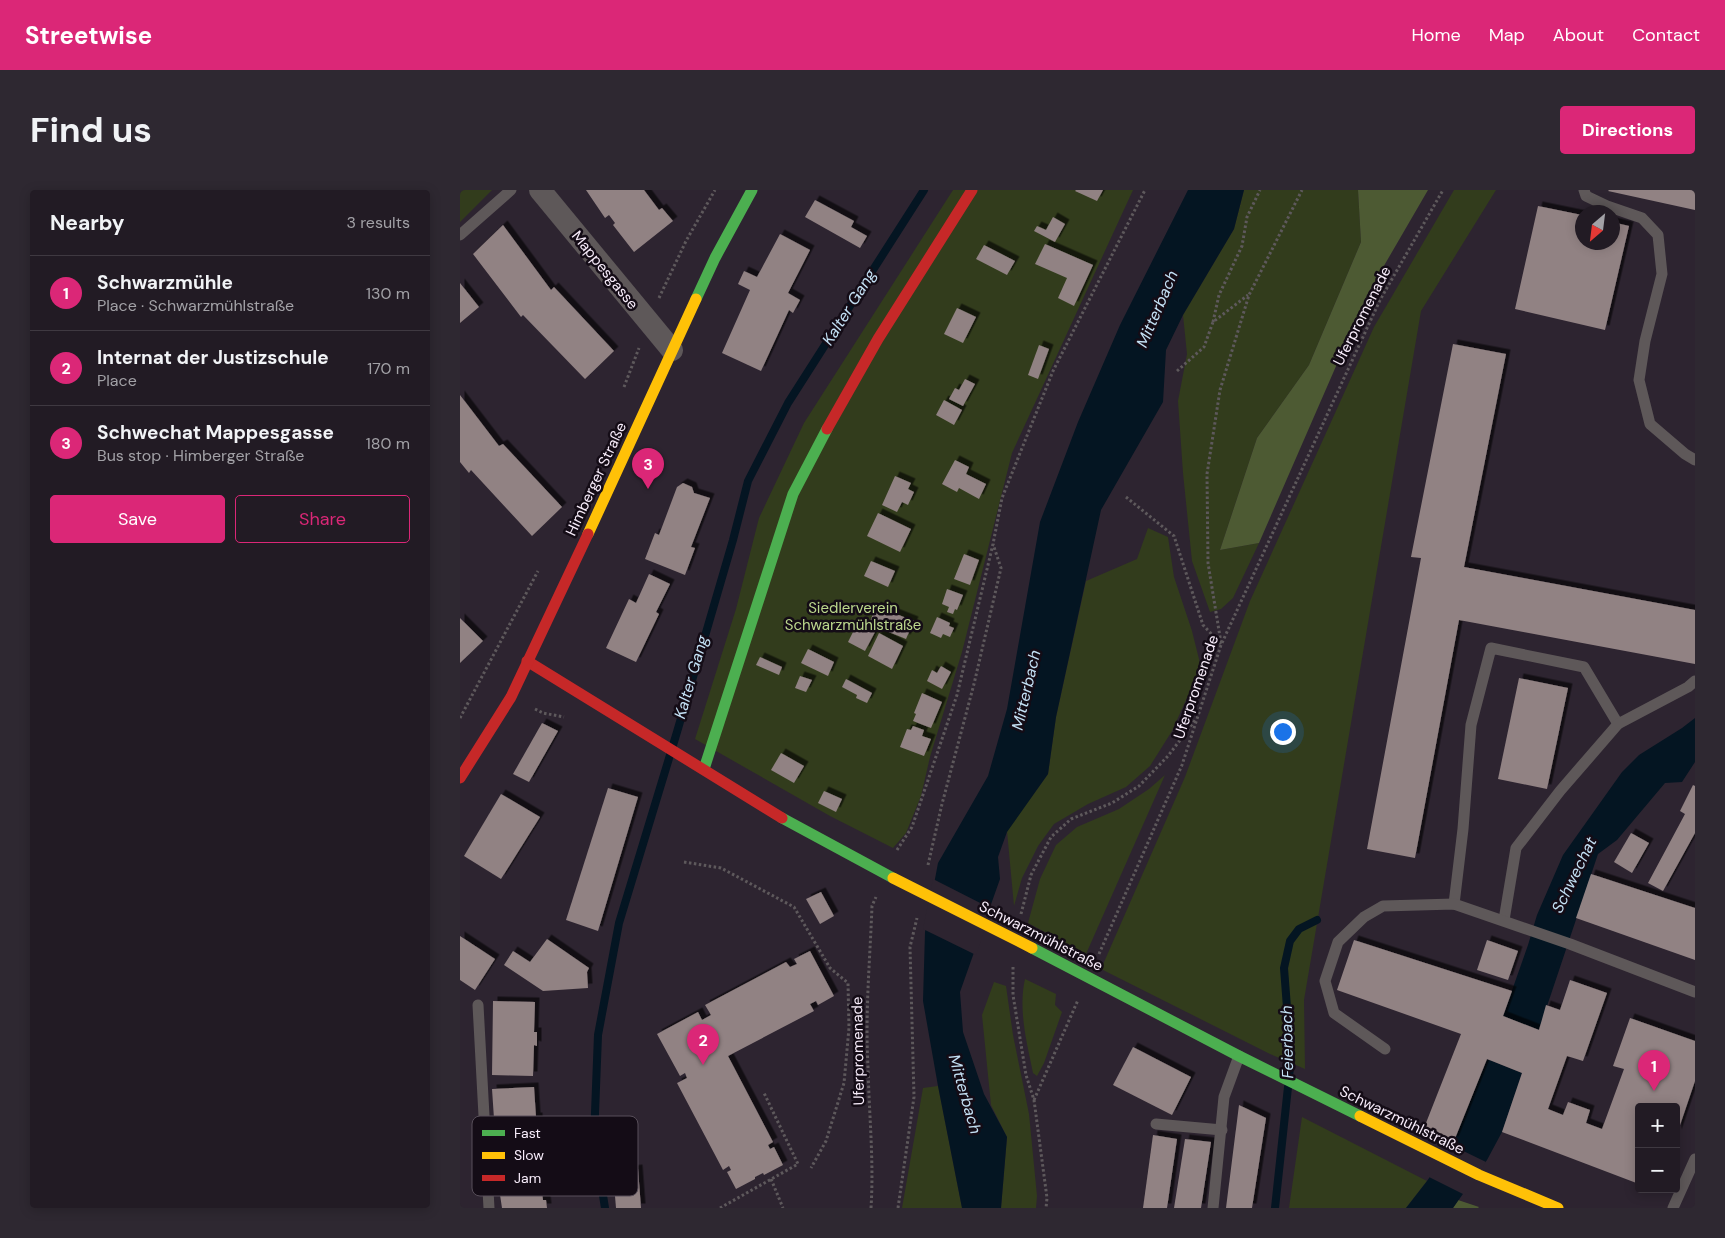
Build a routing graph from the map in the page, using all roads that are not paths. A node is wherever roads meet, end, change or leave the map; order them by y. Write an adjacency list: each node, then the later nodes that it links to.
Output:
1 (511, 190): 6 (lane)
2 (540, 190): 7 (street, Mappesgasse)
3 (752, 190): 7 (street, Himberger Straße)
4 (972, 190): 12 (street)
5 (1584, 190): 8 (lane)
6 (460, 235)
7 (672, 350): 9 (street, Himberger Straße)
8 (1695, 460)
9 (527, 661): 12 (street, Schwarzmühlstraße); 13 (street, Himberger Straße)
10 (1695, 681): 11 (lane)
11 (1618, 724): 14 (lane); 15 (lane)
12 (699, 766): 19 (street, Schwarzmühlstraße, bridge)
13 (462, 768)
14 (1454, 904): 15 (lane); 18 (lane)
15 (1504, 920): 16 (lane)
16 (1695, 992)
17 (478, 1005): 20 (lane)
18 (1385, 1049)
19 (1239, 1056): 22 (lane); 25 (street, Schwarzmühlstraße)
20 (484, 1116)
21 (1156, 1124): 22 (lane)
22 (1222, 1130): 24 (lane)
23 (1695, 1159): 26 (lane)
24 (1212, 1208)
25 (1558, 1208)
26 (1673, 1208)

